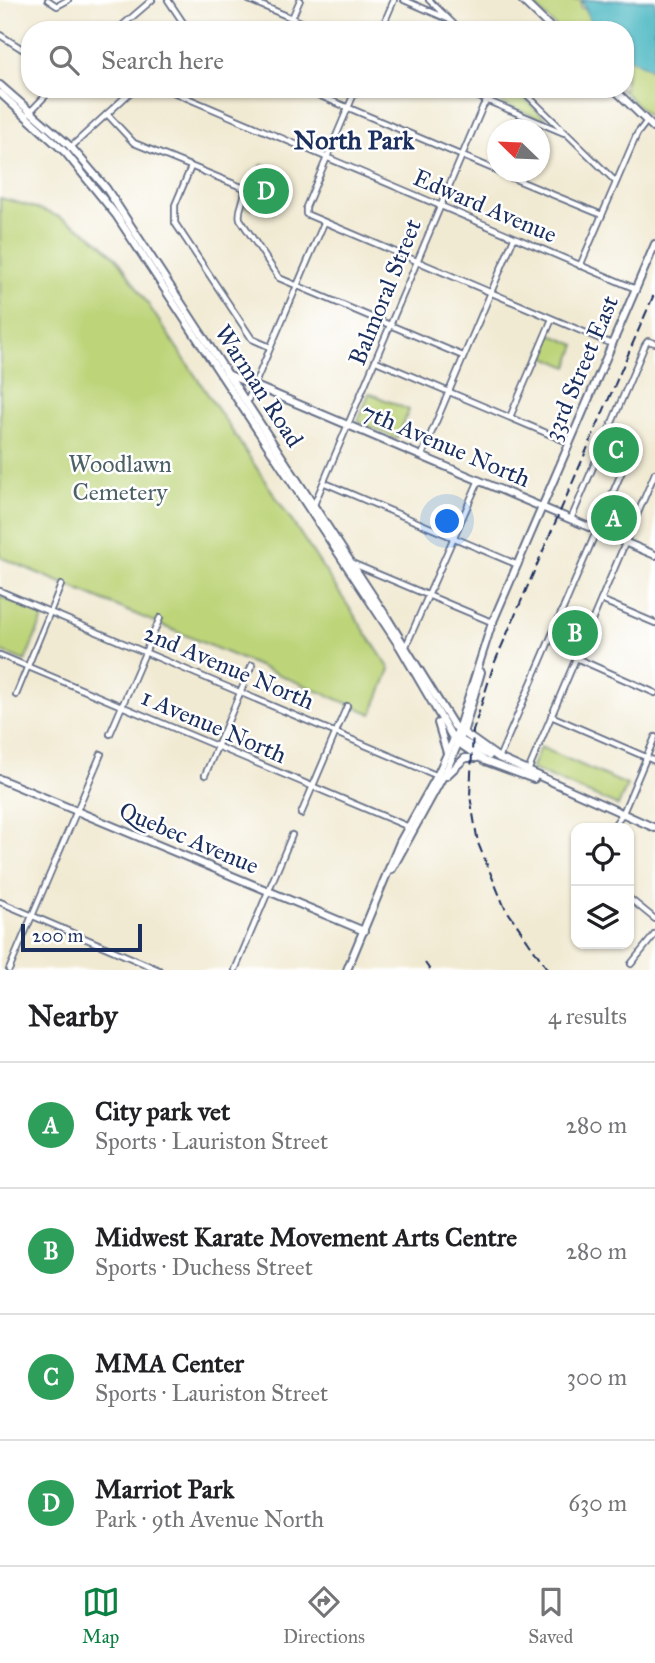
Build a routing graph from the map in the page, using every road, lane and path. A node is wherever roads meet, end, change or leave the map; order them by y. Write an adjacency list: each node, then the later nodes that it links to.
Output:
1 (48, 0): 2 (street)
2 (68, 0)
3 (152, 0): 13 (street)
4 (168, 0): 14 (street)
5 (249, 0): 11 (street)
6 (300, 0): 11 (street)
7 (394, 0): 16 (street)
8 (404, 0): 12 (street)
9 (429, 0): 12 (street)
10 (522, 0): 17 (main road)
11 (292, 18): 15 (street)
12 (448, 19)
13 (128, 21)
14 (182, 21)
15 (299, 21)
16 (385, 21)
17 (544, 21)
18 (0, 35): 19 (street)
19 (21, 48)
20 (0, 85): 33 (main road, Warman Road)
21 (0, 93): 33 (main road, Warman Road)
22 (43, 98): 33 (street)
23 (124, 98): 34 (street)
24 (187, 98): 41 (street, Edward Avenue)
25 (325, 98): 32 (street)
26 (352, 98): 32 (street)
27 (480, 98): 31 (street)
28 (490, 98): 31 (street, Balmoral Street)
29 (530, 98): 37 (street)
30 (623, 98): 35 (main road)
31 (487, 101): 37 (street); 40 (street, Balmoral Street)
32 (348, 108): 40 (street); 41 (street)
33 (29, 113): 38 (main road, Warman Road); 39 (main road, Warman Road)
34 (107, 114): 38 (street); 42 (street)
35 (647, 121): 36 (main road); 45 (street)
36 (655, 129)
37 (568, 135): 45 (street)
38 (71, 147): 39 (street); 63 (main road, Warman Road)
39 (66, 153): 63 (main road, Warman Road)
40 (461, 156): 43 (street); 46 (street, Balmoral Street)
41 (327, 159): 46 (street, Edward Avenue); 48 (street)
42 (191, 167): 53 (street); 60 (street)
43 (487, 167)
44 (524, 182): 47 (street)
45 (616, 182): 47 (street)
46 (440, 206): 49 (street, Edward Avenue); 51 (street, Balmoral Street)
47 (602, 215): 52 (street)
48 (324, 223): 51 (street); 53 (street)
49 (514, 238): 52 (street, Edward Avenue); 55 (street)
50 (655, 244): 54 (main road, 33rd Street East)
51 (416, 261): 55 (street); 57 (street, Balmoral Street)
52 (580, 266): 54 (street, Edward Avenue)
53 (297, 286): 57 (street); 60 (street)
54 (636, 289): 58 (main road, 33rd Street East)
55 (490, 293): 56 (street); 61 (street)
56 (552, 319): 58 (street); 67 (street)
57 (391, 326): 61 (street); 62 (street, Balmoral Street)
58 (612, 344): 70 (main road, 33rd Street East)
59 (655, 344): 78 (street)
60 (270, 347): 64 (street)
61 (463, 356): 65 (street)
62 (376, 361): 65 (street); 68 (street, Balmoral Street)
63 (225, 375): 64 (main road, 7th Avenue North); 66 (main road, Warman Road); 77 (main road, Warman Road)
64 (256, 385): 66 (street); 68 (main road, 7th Avenue North)
65 (448, 391): 67 (street); 71 (street)
66 (247, 402): 77 (main road, Warman Road)
67 (510, 418): 70 (street)
68 (349, 425): 71 (main road, 7th Avenue North); 74 (street, Balmoral Street)
69 (635, 441): 79 (street)
70 (570, 443): 76 (main road, 33rd Street East)
71 (422, 455): 73 (main road, 7th Avenue North)
72 (655, 474): 75 (street)
73 (479, 480): 76 (main road, 7th Avenue North); 80 (street)
74 (325, 483): 77 (street, Balmoral Street); 80 (street)
75 (653, 484): 81 (street)
76 (544, 507): 78 (main road, 7th Avenue North); 84 (main road, 33rd Street East)
77 (312, 508): 83 (main road, Warman Road); 102 (main road, Warman Road)
78 (571, 519): 79 (main road, 7th Avenue North)
79 (597, 530): 81 (main road, 7th Avenue North); 116 (street)
80 (454, 538): 84 (street); 87 (street)
81 (626, 543): 82 (main road, 7th Avenue North); 88 (street)
82 (655, 555)
83 (351, 562): 87 (street); 93 (main road, Warman Road)
84 (519, 565): 91 (main road, 33rd Street East)
85 (61, 585): 89 (street)
86 (0, 591): 89 (street, 2nd Avenue North)
87 (429, 596): 91 (street); 93 (street)
88 (601, 600): 92 (street); 96 (street)
89 (49, 612): 94 (street, 2nd Avenue North); 98 (street)
90 (160, 618): 94 (street)
91 (495, 623): 106 (main road, 33rd Street East); 111 (main road, 33rd Street East)
92 (655, 623)
93 (405, 646): 105 (main road, Warman Road)
94 (145, 652): 99 (street, 2nd Avenue North); 103 (street)
95 (0, 655): 98 (street, 1 Avenue North)
96 (576, 659): 100 (street); 107 (street)
97 (252, 665): 99 (street)
98 (27, 666): 101 (street); 103 (street, 1 Avenue North)
99 (241, 692): 108 (street, 2nd Avenue North); 112 (street)
100 (655, 692)
101 (16, 695)
102 (432, 705): 111 (main road, Warman Road); 114 (main road)
103 (122, 706): 109 (street); 112 (street, 1 Avenue North)
104 (347, 706): 108 (street)
105 (442, 711): 106 (main road); 111 (main road, Warman Road)
106 (464, 713): 111 (main road, 33rd Street East)
107 (551, 716): 115 (street); 118 (street)
108 (336, 733): 120 (street, 2nd Avenue North); 122 (street)
109 (110, 734)
110 (655, 737): 115 (street)
111 (458, 738): 114 (main road, 33rd Street East); 116 (main road); 116 (main road); 120 (main road, 33rd Street East)
112 (217, 747): 119 (street); 122 (street, 1 Avenue North)
113 (101, 754): 125 (street)
114 (447, 755): 120 (main road, 33rd Street East)
115 (647, 757): 117 (street); 126 (street)
116 (496, 761): 118 (main road); 123 (main road); 124 (main road)
117 (655, 761)
118 (528, 772): 124 (main road)
119 (205, 775)
120 (440, 777): 123 (main road, 33rd Street East); 130 (main road, 33rd Street East)
121 (0, 779): 125 (main road, Quebec Avenue)
122 (313, 786): 127 (street); 130 (street, 1 Avenue North)
123 (438, 786): 130 (main road, 33rd Street East)
124 (562, 788): 126 (main road)
125 (77, 812): 132 (main road, Quebec Avenue); 135 (street)
126 (623, 813): 128 (street); 129 (main road)
127 (301, 814)
128 (616, 823)
129 (653, 826)
130 (411, 828): 137 (main road, 33rd Street East)
131 (292, 835): 132 (street)
132 (268, 891): 137 (main road, Quebec Avenue); 142 (street)
133 (0, 902): 135 (street)
134 (634, 902): 136 (street)
135 (32, 916): 140 (street); 141 (street)
136 (655, 919)
137 (363, 931): 143 (main road, 33rd Street East)
138 (655, 934): 139 (street)
139 (631, 964)
140 (9, 970)
141 (159, 970)
142 (234, 970)
143 (347, 970)

